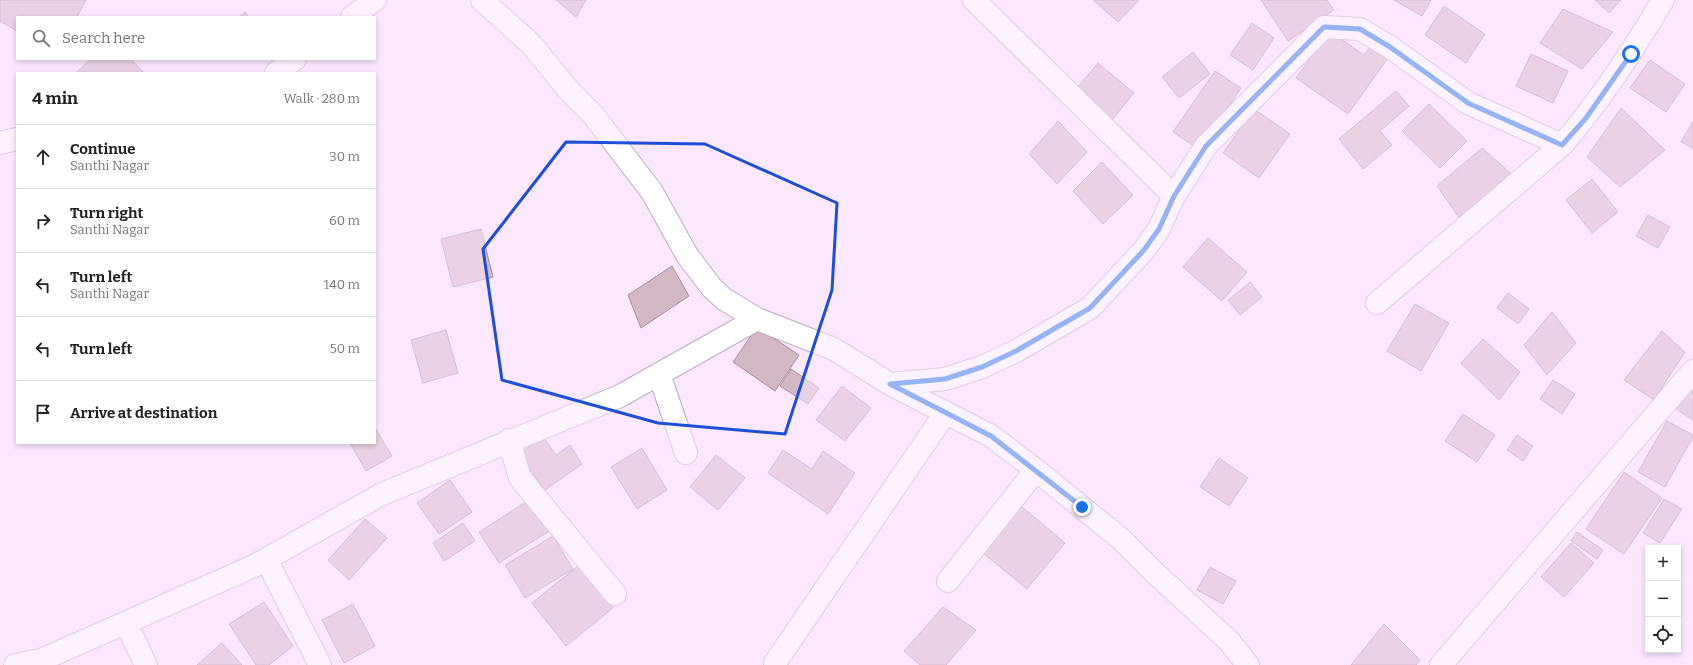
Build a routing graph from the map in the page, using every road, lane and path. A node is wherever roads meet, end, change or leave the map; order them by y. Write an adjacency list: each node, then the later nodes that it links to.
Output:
1 (375, 0): 5 (street)
2 (482, 0): 13 (street)
3 (974, 0): 11 (street)
4 (1663, 0): 10 (street)
5 (353, 16)
6 (294, 60): 7 (street)
7 (277, 72)
8 (16, 139): 9 (street)
9 (0, 142)
10 (1562, 145): 11 (street); 12 (street)
11 (1174, 196): 16 (street)
12 (1377, 303)
13 (757, 319): 15 (street); 16 (street)
14 (1693, 371): 30 (street)
15 (659, 374): 18 (street); 19 (street)
16 (890, 384): 17 (street)
17 (946, 412): 20 (street); 25 (street)
18 (509, 440): 21 (street); 23 (street)
19 (686, 453)
20 (1036, 470): 22 (street); 29 (street)
21 (266, 559): 24 (street); 28 (street)
22 (948, 581)
23 (615, 594)
24 (126, 623): 26 (street); 27 (street)
25 (775, 663)
26 (15, 665)
27 (146, 665)
28 (320, 665)
29 (1248, 665)
30 (1441, 665)

